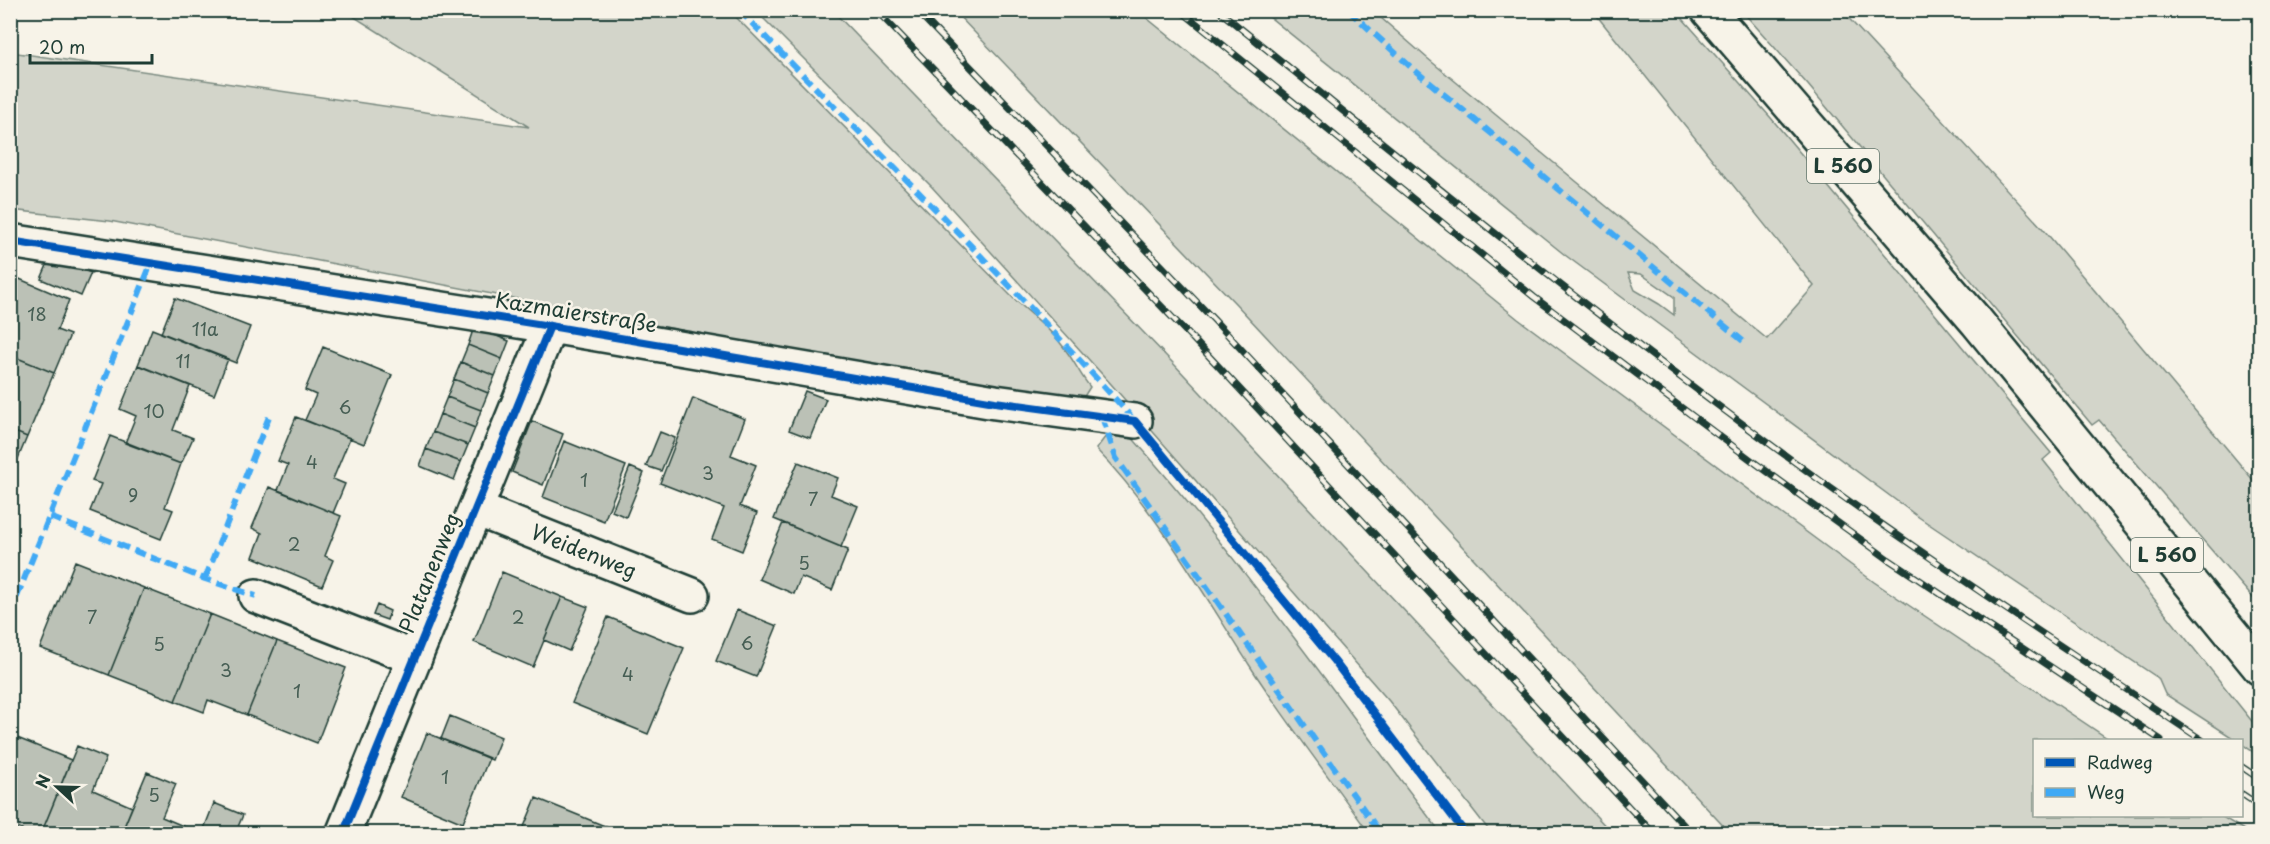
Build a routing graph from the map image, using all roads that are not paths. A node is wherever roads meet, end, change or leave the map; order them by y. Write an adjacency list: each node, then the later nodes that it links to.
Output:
1 (1708, 10): 9 (street, L 560)
2 (10, 242): 3 (street, Kazmaierstraße)
3 (550, 326): 4 (street, Kazmaierstraße); 5 (street, Platanenweg)
4 (1135, 421)
5 (476, 509): 6 (street, Weidenweg); 8 (street, Platanenweg)
6 (692, 595)
7 (256, 596): 8 (street, Platanenweg)
8 (415, 658): 10 (street, Platanenweg)
9 (2259, 668)
10 (343, 834)

